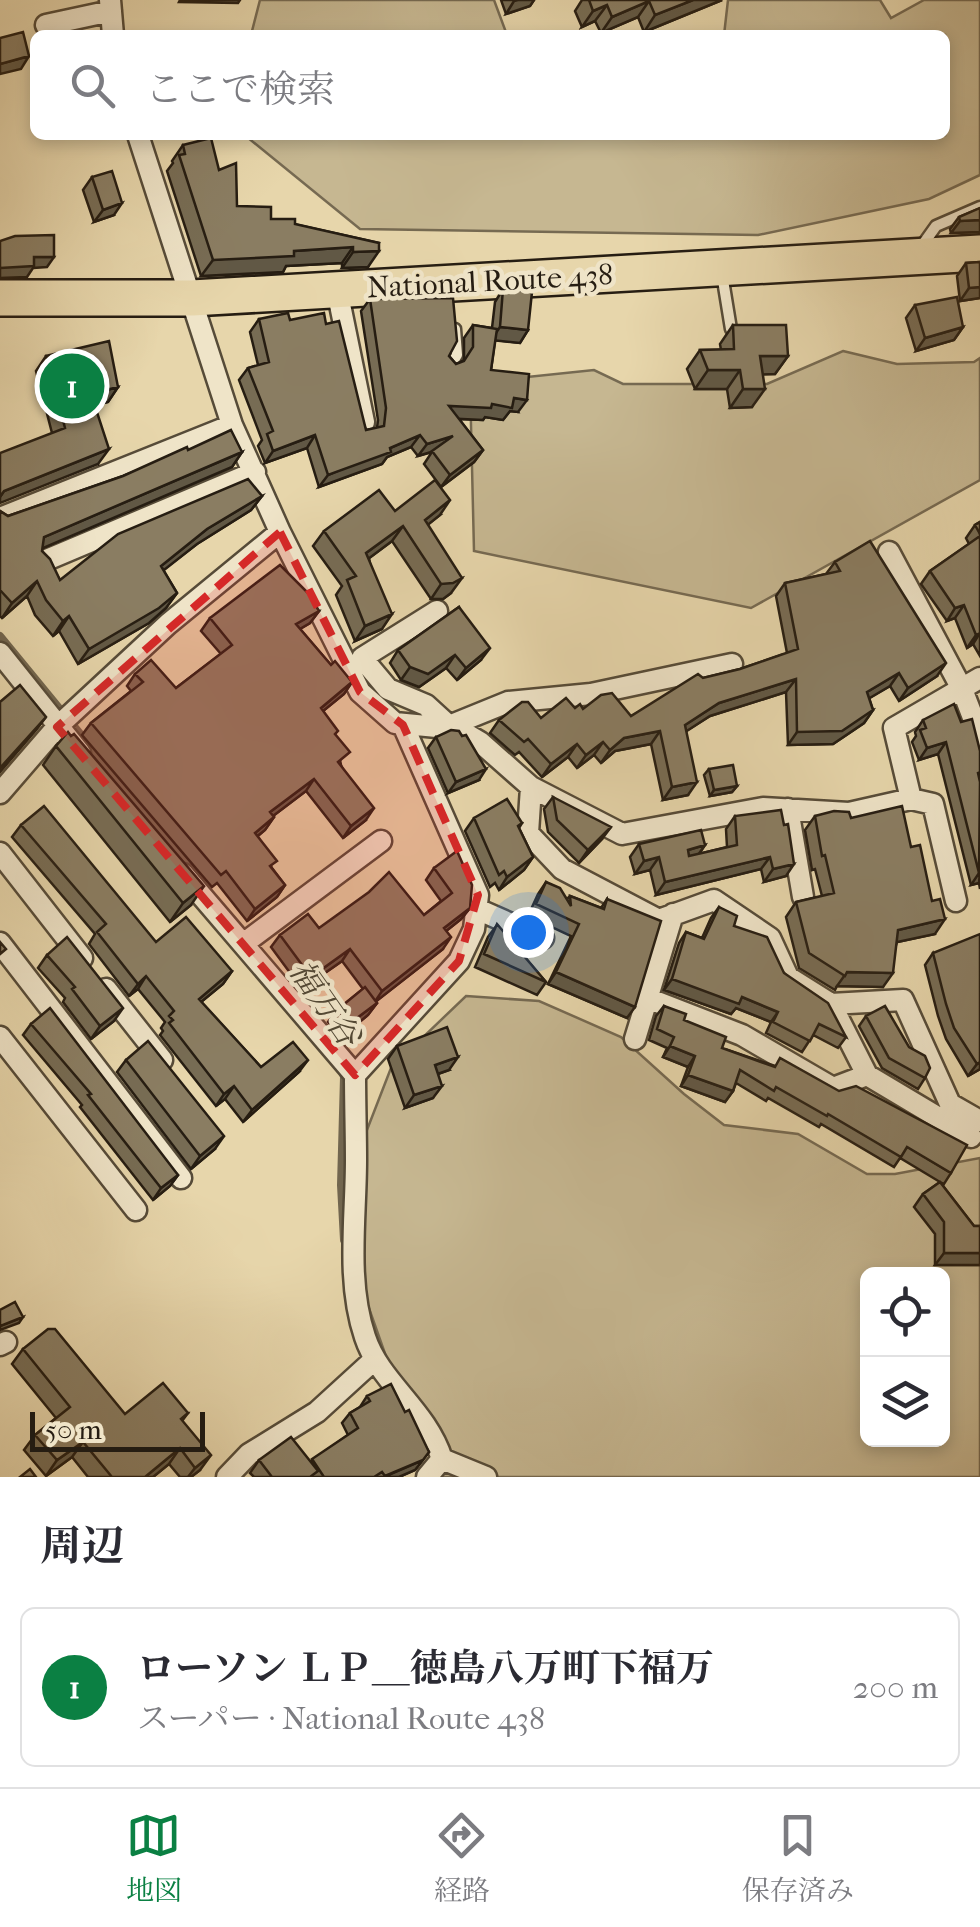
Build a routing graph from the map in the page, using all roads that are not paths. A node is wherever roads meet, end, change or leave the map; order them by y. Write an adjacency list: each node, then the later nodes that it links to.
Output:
1 (110, 5): 2 (street); 3 (street)
2 (46, 25)
3 (112, 30)
4 (140, 140): 12 (street)
5 (980, 208): 7 (lane)
6 (980, 253): 7 (highway, National Route 438)
7 (914, 257): 8 (highway, National Route 438)
8 (721, 268): 10 (highway, National Route 438); 13 (lane)
9 (336, 290): 10 (highway, National Route 438); 12 (highway, National Route 438); 15 (street)
10 (452, 297): 14 (lane)
11 (0, 298): 12 (highway, National Route 438)
12 (192, 298): 16 (street)
13 (731, 328)
14 (449, 368)
15 (364, 422)
16 (232, 425): 17 (street); 18 (street)
17 (256, 472): 19 (street); 21 (street)
18 (0, 518)
19 (280, 532): 26 (street); 28 (street)
20 (889, 552): 25 (street)
21 (44, 561)
22 (437, 611): 27 (street)
23 (0, 653): 28 (street)
24 (732, 664): 27 (street)
25 (971, 684): 29 (street); 33 (street)
26 (403, 725): 27 (street); 40 (street)
27 (449, 726): 31 (street)
28 (57, 727): 30 (street); 32 (street)
29 (980, 736)
30 (94, 770)
31 (531, 787): 34 (street); 41 (street)
32 (0, 794)
33 (911, 798): 34 (street); 39 (street)
34 (788, 809): 38 (street)
35 (381, 842): 44 (street)
36 (0, 853): 51 (street)
37 (168, 857): 44 (street)
38 (803, 898)
39 (956, 900)
40 (477, 909): 42 (street); 49 (street)
41 (673, 914): 45 (street); 46 (street)
42 (544, 938)
43 (0, 944): 53 (street)
44 (243, 944): 49 (street)
45 (648, 998): 48 (street); 50 (street)
46 (832, 1004): 50 (street); 52 (street)
47 (0, 1038): 54 (street)
48 (635, 1038)
49 (354, 1075): 55 (street)
50 (867, 1075): 52 (street)
51 (176, 1078)
52 (976, 1129)
53 (182, 1178)
54 (136, 1210)
55 (375, 1359): 56 (street); 57 (street)
56 (442, 1459): 58 (street); 59 (street)
57 (233, 1475)
58 (426, 1477)
59 (486, 1477)

